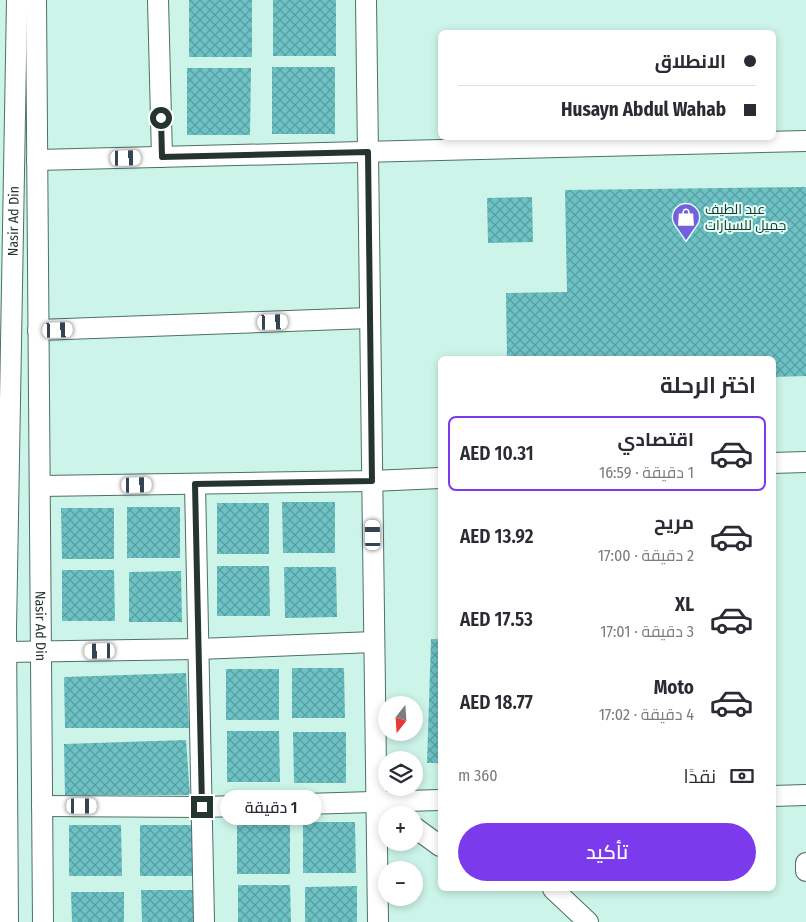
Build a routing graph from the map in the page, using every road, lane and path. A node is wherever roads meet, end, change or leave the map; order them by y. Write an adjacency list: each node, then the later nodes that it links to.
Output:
1 (17, 0): 18 (street, Nasir Ad Din)
2 (36, 0): 8 (street, Nasir Ad Din)
3 (158, 0): 7 (street)
4 (366, 0): 6 (street)
5 (806, 141): 6 (street)
6 (368, 152): 7 (street); 9 (street)
7 (162, 157): 8 (street)
8 (37, 160): 10 (street, Nasir Ad Din)
9 (370, 318): 10 (street); 14 (street)
10 (38, 330): 16 (street, Nasir Ad Din)
11 (806, 462): 12 (street)
12 (776, 463)
13 (438, 478): 14 (street)
14 (372, 481): 15 (street); 19 (street)
15 (195, 484): 16 (street); 20 (street)
16 (40, 486): 17 (street, Nasir Ad Din)
17 (41, 628): 18 (street); 21 (street, Nasir Ad Din)
18 (3, 630): 22 (street, Nasir Ad Din)
19 (374, 642): 20 (street); 25 (street)
20 (198, 649): 21 (street); 29 (street)
21 (41, 651): 22 (street); 27 (street, Nasir Ad Din)
22 (7, 652): 35 (street, Nasir Ad Din)
23 (806, 795): 24 (street)
24 (776, 796)
25 (377, 800): 26 (street); 28 (street); 29 (street); 38 (street)
26 (438, 800)
27 (42, 806): 29 (street); 36 (street, Nasir Ad Din)
28 (385, 806)
29 (202, 807): 37 (street)
30 (423, 834): 31 (street)
31 (438, 845)
32 (806, 863): 33 (street)
33 (806, 871)
34 (555, 891): 39 (street)
35 (8, 922)
36 (43, 922)
37 (204, 922)
38 (378, 922)
39 (588, 922)

